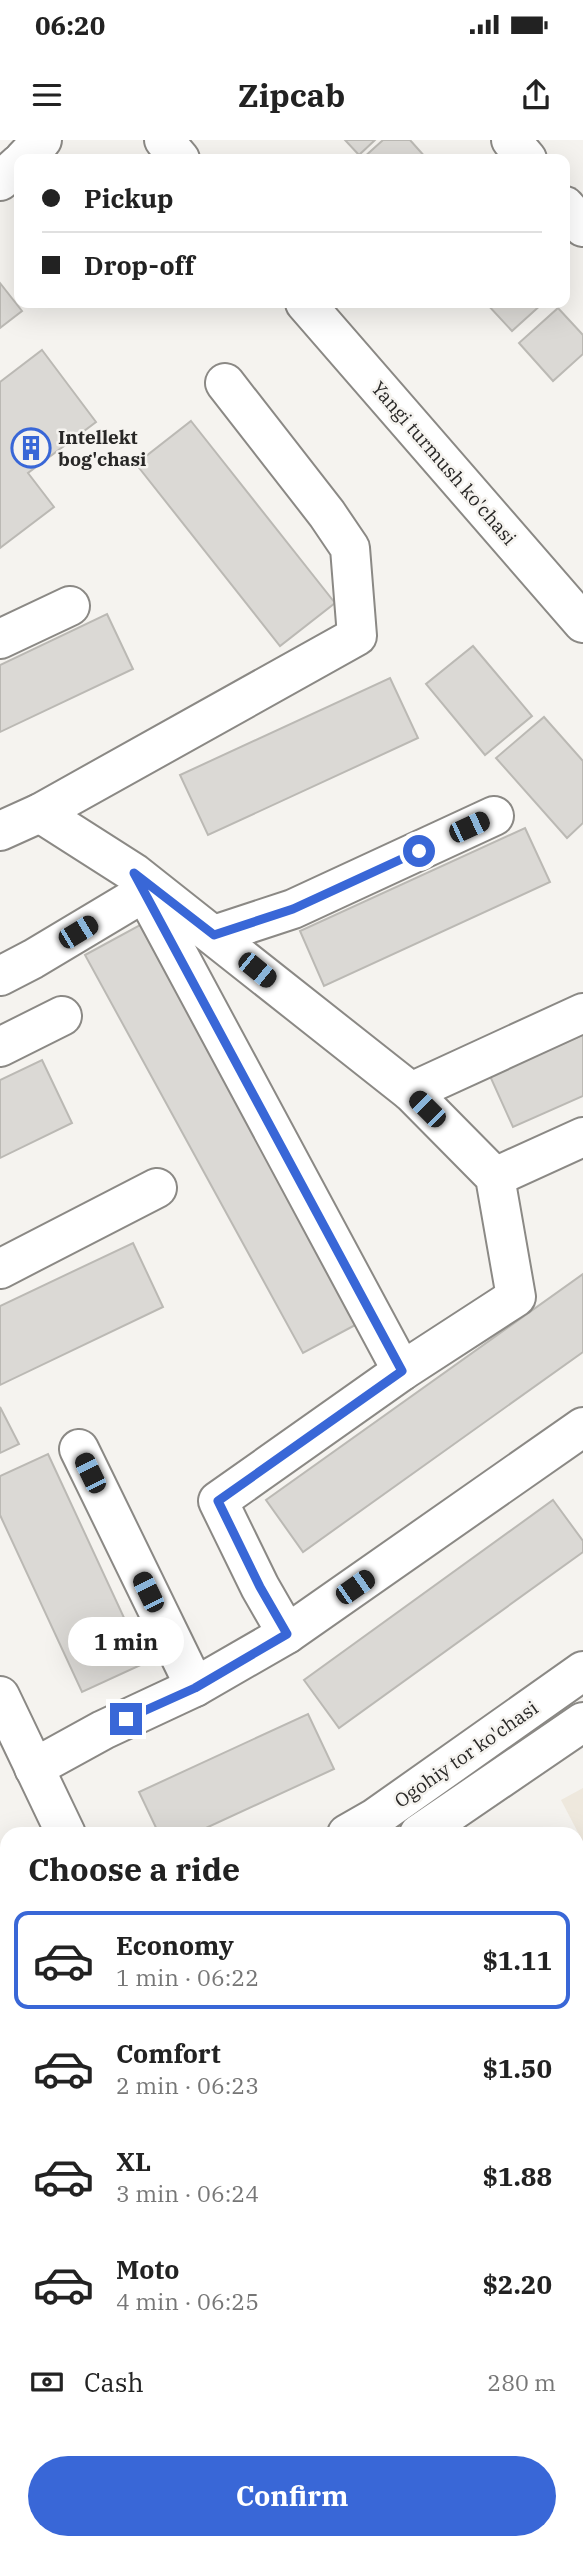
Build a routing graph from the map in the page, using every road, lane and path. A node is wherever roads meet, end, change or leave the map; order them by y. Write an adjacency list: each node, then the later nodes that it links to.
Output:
1 (42, 140): 4 (street)
2 (163, 140): 5 (street)
3 (511, 140): 6 (street)
4 (29, 154)
5 (176, 154)
6 (523, 154)
7 (14, 168): 8 (street)
8 (0, 181)
9 (570, 212): 10 (street)
10 (583, 227)
11 (309, 308): 14 (street, Yangi turmush ko'chasi)
12 (226, 383): 16 (street)
13 (70, 606): 15 (street)
14 (583, 623)
15 (0, 639)
16 (40, 813): 18 (street); 19 (street)
17 (494, 816): 20 (street)
18 (0, 831)
19 (139, 883): 20 (street); 21 (street); 30 (street)
20 (214, 935): 25 (street)
21 (0, 976)
22 (583, 1013): 25 (street)
23 (62, 1016): 24 (street)
24 (0, 1047)
25 (411, 1092): 27 (street)
26 (583, 1137): 27 (street)
27 (495, 1177): 30 (street)
28 (157, 1188): 29 (street)
29 (0, 1269)
30 (402, 1371): 33 (street)
31 (583, 1427): 33 (street)
32 (79, 1449): 35 (street)
33 (287, 1634): 35 (street)
34 (583, 1671): 40 (street, Ogohiy tor ko'chasi)
35 (195, 1688): 38 (street)
36 (0, 1696): 38 (street)
37 (583, 1722): 41 (street)
38 (34, 1768): 39 (street)
39 (63, 1827)
40 (359, 1827)
41 (429, 1827)

